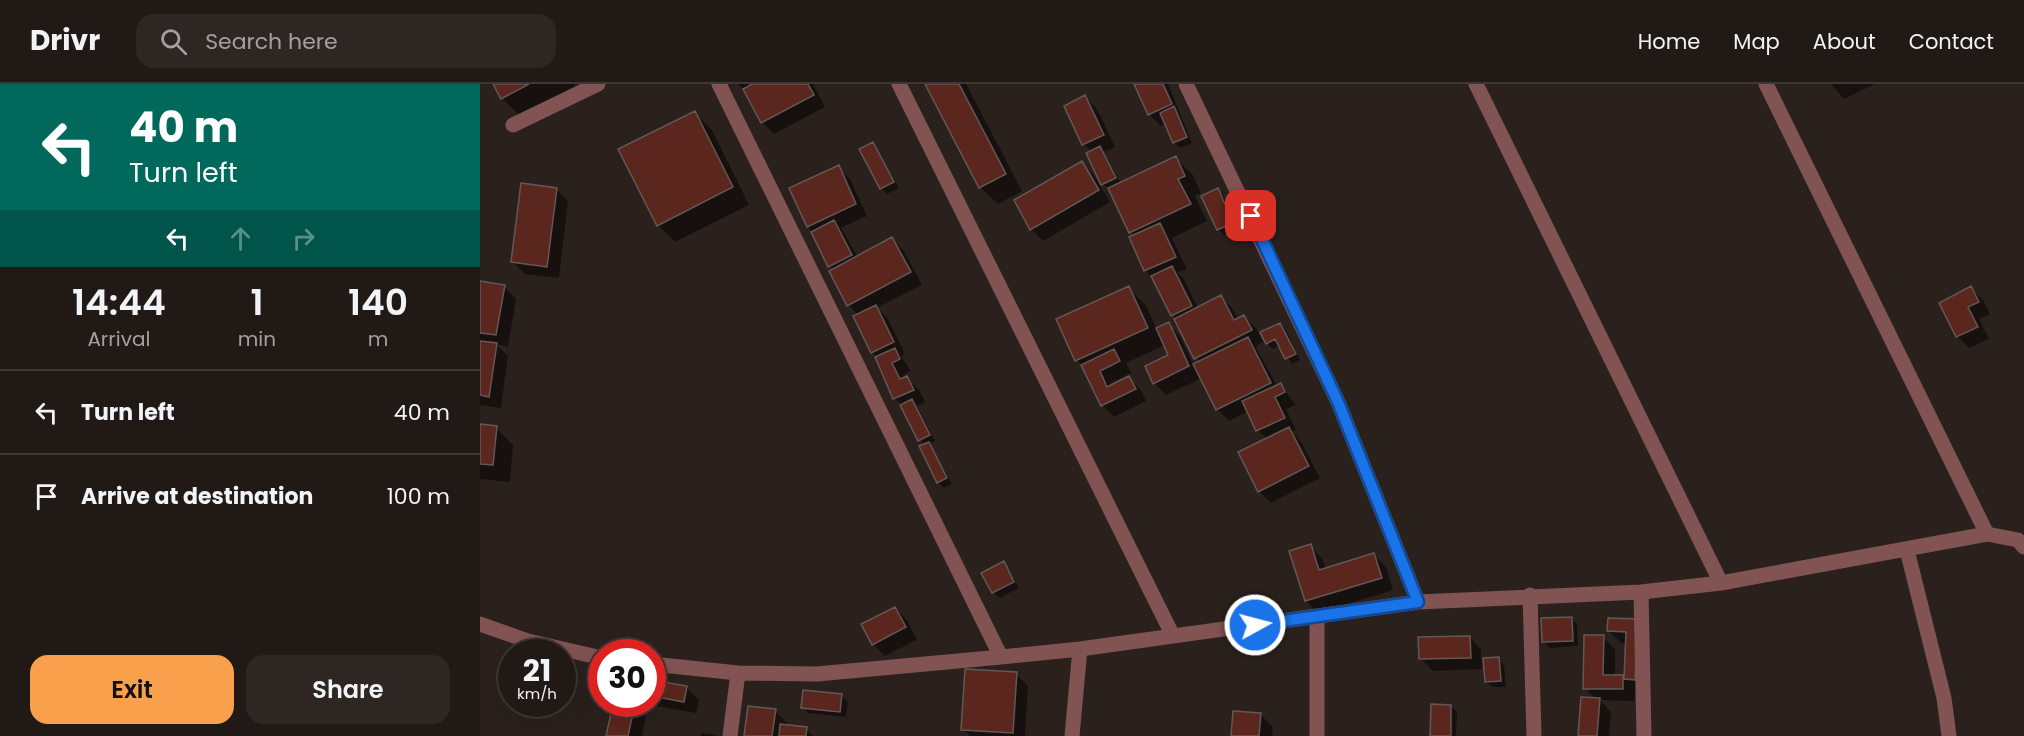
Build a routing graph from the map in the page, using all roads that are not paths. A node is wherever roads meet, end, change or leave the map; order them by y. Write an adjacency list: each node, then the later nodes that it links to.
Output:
1 (598, 84): 7 (street)
2 (719, 84): 20 (street)
3 (899, 84): 17 (street)
4 (1186, 84): 14 (street)
5 (1476, 84): 11 (street)
6 (1766, 84): 8 (street)
7 (513, 125)
8 (1987, 534): 9 (street); 10 (street)
9 (2024, 548)
10 (1907, 550): 11 (street); 28 (street)
11 (1721, 583): 12 (street)
12 (1641, 592): 13 (street); 27 (street)
13 (1530, 595): 14 (street); 26 (street)
14 (1418, 602): 15 (street)
15 (1317, 616): 17 (street); 25 (street)
16 (480, 624): 19 (street)
17 (1173, 636): 18 (street)
18 (1080, 649): 20 (street); 24 (street)
19 (588, 655)
20 (1001, 657): 22 (street)
21 (666, 666): 22 (street)
22 (738, 674): 23 (street)
23 (730, 736)
24 (1072, 736)
25 (1317, 736)
26 (1534, 736)
27 (1644, 736)
28 (1949, 736)

